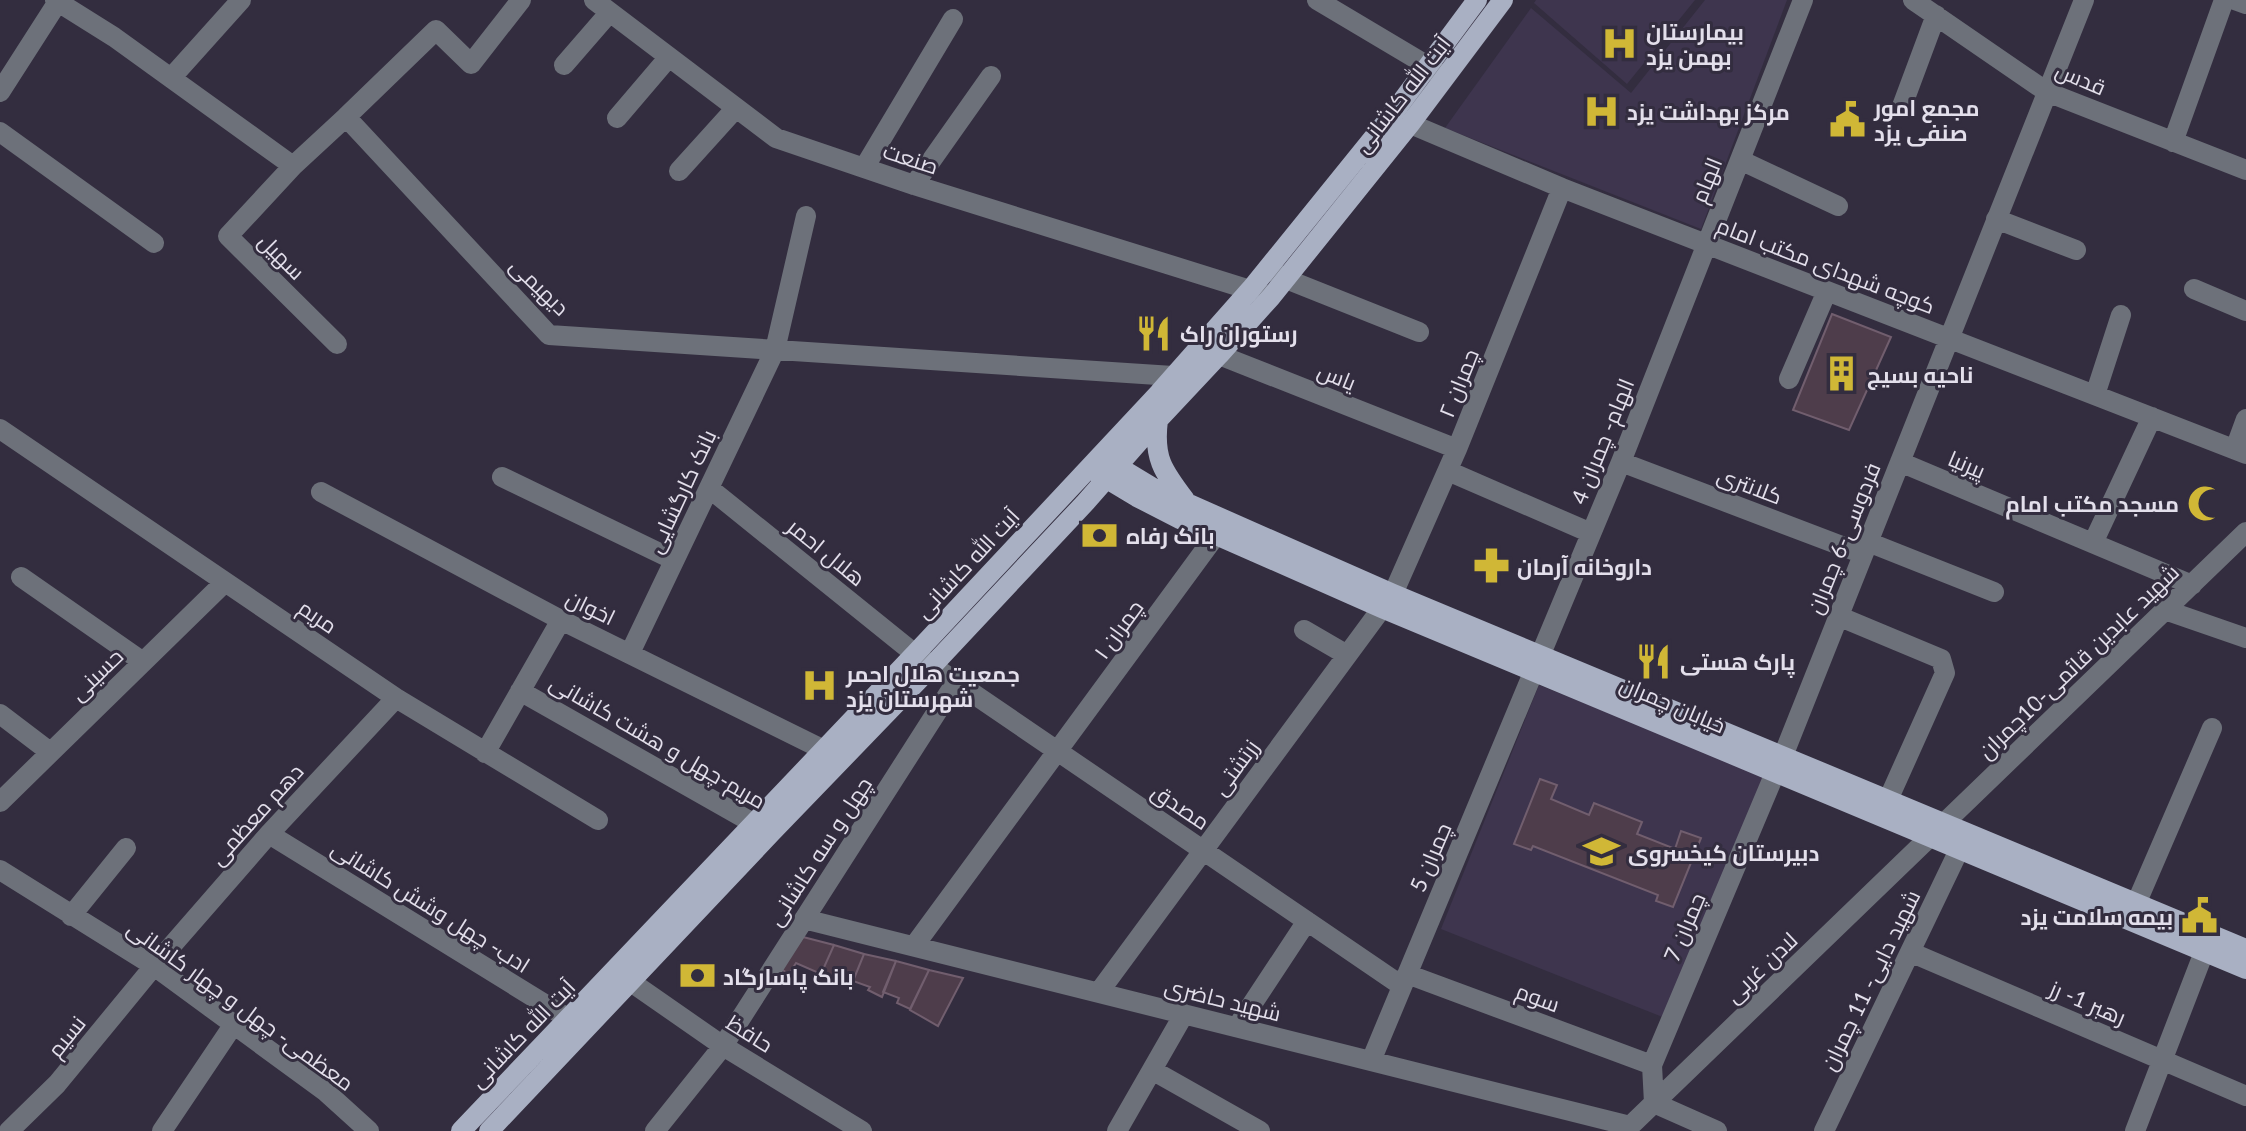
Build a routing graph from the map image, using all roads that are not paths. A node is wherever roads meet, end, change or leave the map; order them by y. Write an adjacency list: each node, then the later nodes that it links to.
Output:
1 (241, 0): 20 (street)
2 (521, 0): 25 (street)
3 (1317, 0): 18 (street)
4 (1477, 0): 18 (main road, آیت الله کاشانی)
5 (1803, 0): 30 (street, الهام)
6 (1913, 0): 14 (street, قدس)
7 (2084, 0): 22 (street, فردوسی-6 چمران)
8 (2224, 0): 29 (street)
9 (2235, 0): 12 (street)
10 (58, 1): 20 (street); 21 (street)
11 (1499, 1): 18 (main road, آیت الله کاشانی)
12 (2246, 4)
13 (602, 6): 16 (street, صنعت); 17 (street)
14 (1936, 15): 22 (street, قدس); 24 (street)
15 (953, 19): 32 (street)
16 (669, 57): 23 (street, صنعت); 26 (street)
17 (564, 65)
18 (1436, 72): 27 (main road, آیت الله کاشانی)
19 (991, 76): 35 (street)
20 (171, 78): 31 (street)
21 (0, 92)
22 (2047, 92): 29 (street, قدس); 39 (street, فردوسی-6 چمران)
23 (736, 108): 32 (street, صنعت); 34 (street)
24 (1901, 109)
25 (346, 117): 31 (street); 54 (street, دیهیمی)
26 (617, 118)
27 (1400, 120): 36 (street, کوچه شهدای مکتب امام); 43 (main road, آیت الله کاشانی)
28 (0, 132): 40 (street)
29 (2173, 142): 33 (street, قدس)
30 (1740, 160): 37 (street); 41 (street, الهام)
31 (293, 166): 52 (street, سهیل)
32 (864, 168): 35 (street, صنعت)
33 (2246, 170)
34 (679, 171)
35 (914, 185): 44 (street, صنعت)
36 (1562, 188): 41 (street, کوچه شهدای مکتب امام); 64 (street, چمران ۲)
37 (1838, 206)
38 (806, 216): 54 (street, بانک کارگشایی)
39 (1996, 219): 42 (street); 51 (street, فردوسی-6 چمران)
40 (154, 243)
41 (1706, 245): 46 (street, کوچه شهدای مکتب امام); 66 (street, الهام- چمران 4)
42 (2076, 250)
43 (1277, 273): 44 (main road, آیت الله کاشانی); 47 (main road, آیت الله کاشانی); 50 (street)
44 (1251, 289): 47 (street, صنعت); 53 (main road, آیت الله کاشانی)
45 (2194, 289): 48 (street)
46 (1827, 291): 51 (street, کوچه شهدای مکتب امام); 57 (street)
47 (1271, 297): 55 (main road, آیت الله کاشانی)
48 (2246, 311)
49 (2121, 315): 59 (street)
50 (1419, 332)
51 (1949, 338): 59 (street, کوچه شهدای مکتب امام); 67 (street, فردوسی-6 چمران)
52 (337, 344)
53 (1199, 347): 55 (street, یاس); 56 (main road, آیت الله کاشانی)
54 (775, 350): 56 (street, دیهیمی); 71 (street, بانک کارگشایی)
55 (1219, 355): 58 (main road, آیت الله کاشانی); 64 (street, یاس)
56 (1173, 376): 58 (street, دیهیمی); 68 (main road, آیت الله کاشانی)
57 (1789, 379)
58 (1194, 383): 62 (main road, آیت الله کاشانی)
59 (2095, 395): 60 (street, کوچه شهدای مکتب امام)
60 (2152, 417): 65 (street, کوچه شهدای مکتب امام); 79 (street)
61 (2246, 419): 65 (street)
62 (1158, 420): 68 (main road, آیت الله کاشانی); 75 (main road)
63 (0, 429): 83 (street, مریم)
64 (1457, 449): 69 (street, چمران ۲)
65 (2241, 452)
66 (1621, 462): 77 (street, الهام- چمران 4); 80 (street, کلانتری)
67 (1900, 462): 79 (street, پیرنیا); 80 (street, فردوسی-6 چمران)
68 (1104, 467): 73 (main road, خیابان چمران); 74 (main road, آیت الله کاشانی); 75 (main road, خیابان چمران); 94 (main road, آیت الله کاشانی)
69 (1448, 471): 77 (street); 86 (street, چمران ۲)
70 (502, 477): 81 (street)
71 (709, 488): 81 (street, بانک کارگشایی); 94 (street, هلال احمر)
72 (321, 492): 89 (street, اخوان)
73 (1137, 497): 74 (main road); 78 (main road, خیابان چمران)
74 (1084, 504): 94 (main road, آیت الله کاشانی)
75 (1187, 504): 86 (main road, خیابان چمران)
76 (2246, 532): 84 (street, شهید عابدین قائمی-10چمران)
77 (1591, 533): 96 (street, الهام- چمران 4)
78 (1216, 535): 86 (main road, خیابان چمران); 103 (street, چمران ۱)
79 (2093, 543): 84 (street, پیرنیا)
80 (1865, 548): 85 (street, کلانتری); 88 (street, فردوسی-6 چمران)
81 (674, 560): 92 (street, بانک کارگشایی)
82 (21, 577): 95 (street)
83 (225, 582): 95 (street, حسینی); 99 (street, مریم)
84 (2192, 585): 87 (street, شهید عابدین قائمی-10چمران)
85 (1994, 592)
86 (1388, 601): 93 (street, زرتشتی); 96 (main road, خیابان چمران)
87 (2165, 610): 91 (street); 112 (street, شهید عابدین قائمی-10چمران)
88 (1838, 616): 107 (street, فردوسی-6 چمران); 108 (street)
89 (561, 620): 92 (street, اخوان); 98 (street)
90 (1304, 630): 93 (street)
91 (2246, 638)
92 (630, 653): 102 (street, اخوان)
93 (1347, 655): 116 (street, زرتشتی)
94 (924, 660): 97 (street, مصدق); 102 (main road, آیت الله کاشانی); 106 (main road, آیت الله کاشانی)
95 (143, 662): 104 (street, حسینی)
96 (1536, 664): 107 (main road, خیابان چمران); 129 (street, چمران 5)
97 (956, 682): 103 (street, مصدق); 120 (street, چهل و سه کاشانی)
98 (520, 691): 105 (street); 111 (street, مریم-چهل و هشت کاشانی)
99 (396, 698): 105 (street, مریم); 113 (street, دهم معظمی)
100 (0, 714): 104 (street)
101 (2212, 728): 118 (street)
102 (823, 749): 106 (street, اخوان); 111 (main road, آیت الله کاشانی)
103 (1057, 751): 116 (street, مصدق); 122 (street)
104 (50, 752): 109 (street, حسینی)
105 (485, 753): 110 (street, مریم)
106 (843, 760): 111 (main road, آیت الله کاشانی)
107 (1779, 765): 108 (main road, خیابان چمران); 112 (main road, خیابان چمران); 138 (street, چمران 7)
108 (1888, 800): 112 (main road, خیابان چمران)
109 (0, 802)
110 (598, 820)
111 (762, 828): 128 (main road, آیت الله کاشانی)
112 (1937, 830): 115 (main road, خیابان چمران); 118 (main road, خیابان چمران); 141 (street, لادن غربی)
113 (269, 834): 126 (street, دهم معظمی); 132 (street, ادب- چهل وشش کاشانی)
114 (126, 848): 119 (street)
115 (1959, 850): 124 (street, شهید دایی- 11 چمران); 125 (main road, خیابان چمران)
116 (1203, 851): 121 (street, مصدق); 130 (street, زرتشتی)
117 (0, 870): 119 (street, معظمی- چهل و چهار کاشانی)
118 (2136, 904): 123 (main road, خیابان چمران)
119 (71, 916): 126 (street, معظمی- چهل و چهار کاشانی)
120 (804, 919): 122 (street, شهید حاضری); 135 (street, چهل و سه کاشانی)
121 (1307, 921): 129 (street, مصدق); 134 (street)
122 (914, 946): 130 (street, شهید حاضری)
123 (2246, 949)
124 (1910, 952): 136 (street, رهبر 1- رز); 153 (street, شهید دایی- 11 چمران)
125 (2204, 952): 127 (main road, خیابان چمران); 136 (street)
126 (154, 966): 133 (street, معظمی- چهل و چهار کاشانی); 142 (street, نسیم)
127 (2246, 969)
128 (624, 975): 132 (main road, آیت الله کاشانی); 135 (street, حافظ); 147 (main road, آیت الله کاشانی)
129 (1404, 980): 137 (street, چمران 5); 138 (street, سوم)
130 (1099, 992): 131 (street, شهید حاضری)
131 (1184, 1014): 134 (street, شهید حاضری); 139 (street)
132 (569, 1019): 146 (main road, آیت الله کاشانی)
133 (234, 1024): 144 (street); 145 (street, معظمی- چهل و چهار کاشانی)
134 (1237, 1027): 137 (street, شهید حاضری)
135 (723, 1046): 148 (street, چهل و سه کاشانی); 149 (street, حافظ)
136 (2163, 1059): 140 (street, رهبر 1- رز); 154 (street)
137 (1371, 1061): 143 (street, شهید حاضری)
138 (1652, 1065): 141 (street, چمران 7)
139 (1152, 1070): 150 (street); 151 (street)
140 (2246, 1096)
141 (1654, 1103): 143 (street, لادن غربی); 152 (street)
142 (7, 1126)
143 (1628, 1129)
144 (162, 1131)
145 (369, 1131)
146 (461, 1131)
147 (489, 1131)
148 (655, 1131)
149 (862, 1131)
150 (1117, 1131)
151 (1260, 1131)
152 (1717, 1131)
153 (1824, 1131)
154 (2135, 1131)

